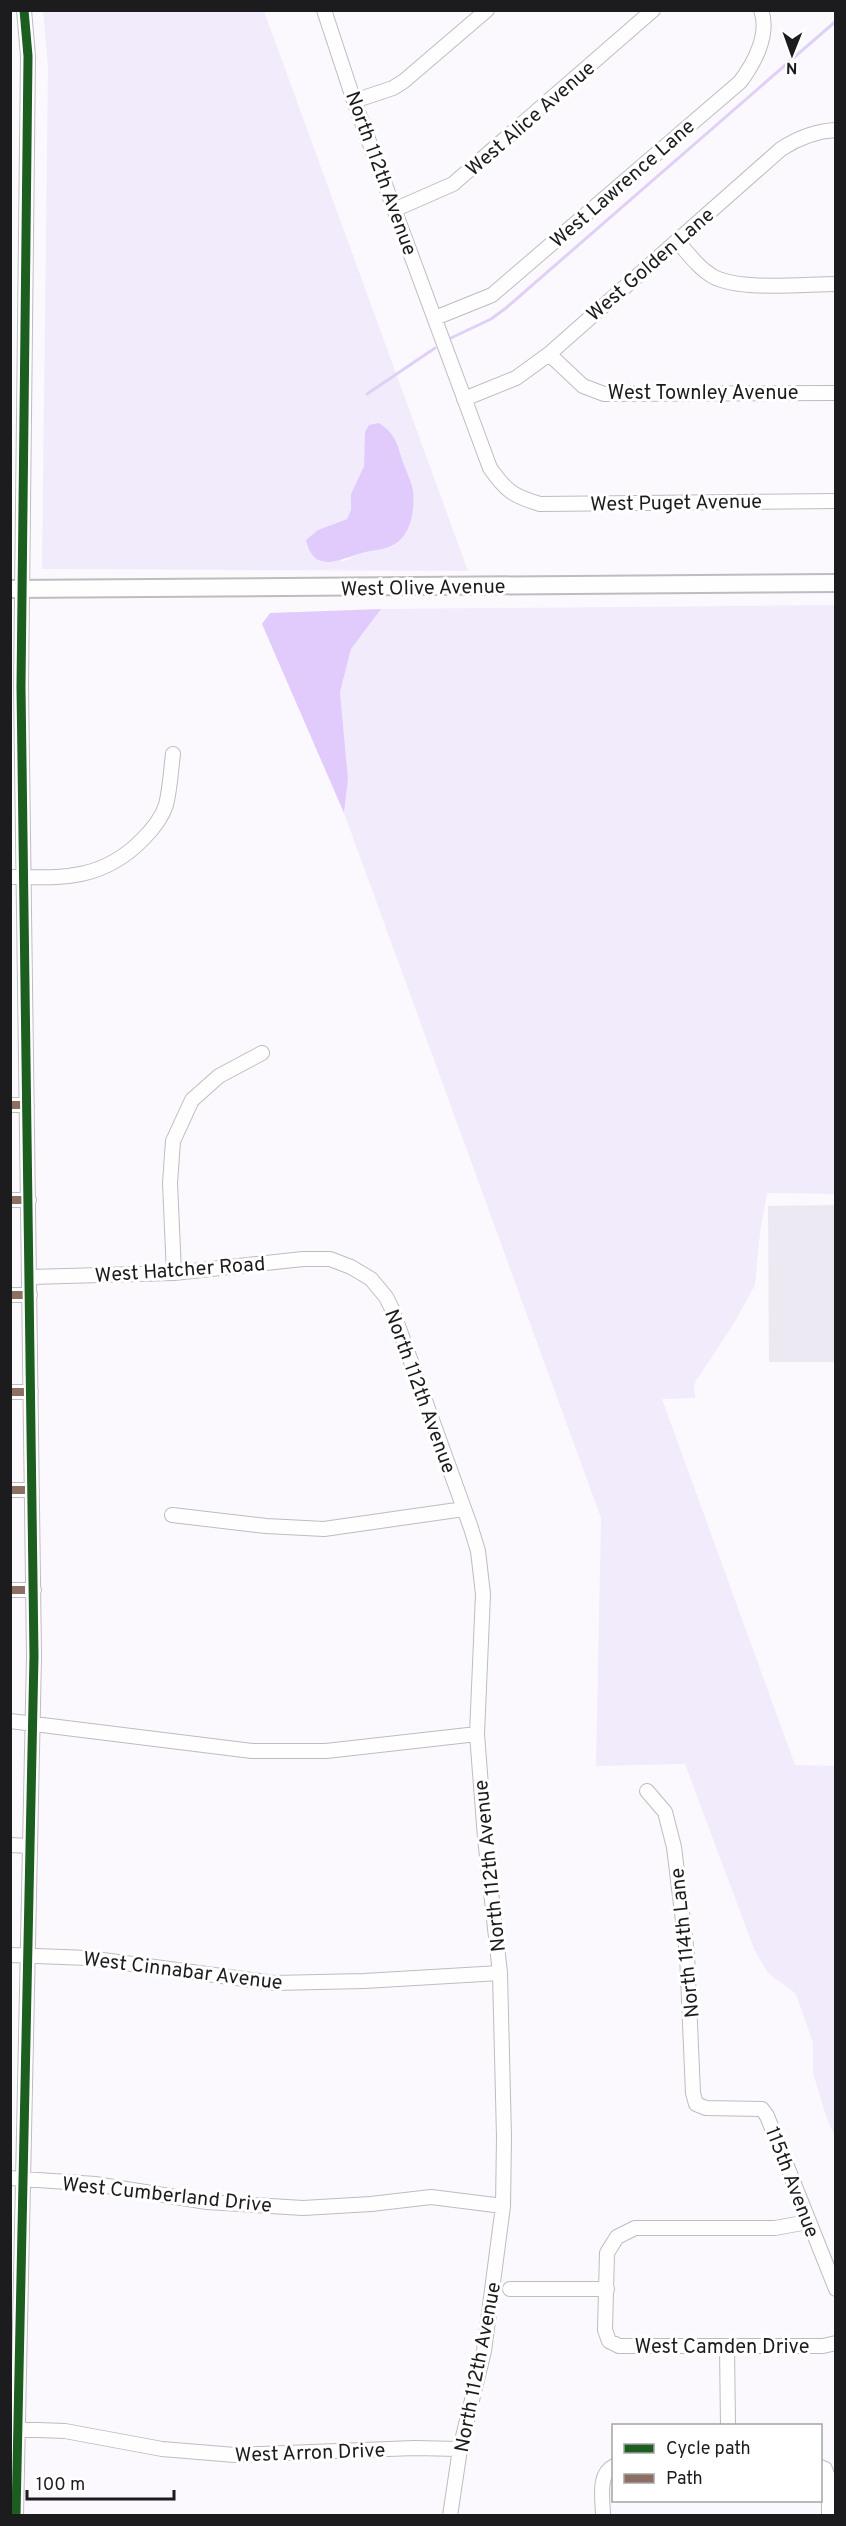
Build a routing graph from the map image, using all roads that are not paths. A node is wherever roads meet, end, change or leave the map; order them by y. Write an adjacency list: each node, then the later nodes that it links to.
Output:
1 (24, 10): 17 (street)
2 (324, 10): 6 (street, North 112th Avenue)
3 (487, 10): 6 (street)
4 (653, 10): 8 (street, West Alice Avenue)
5 (761, 10): 11 (street, West Lawrence Lane)
6 (354, 101): 8 (street, North 112th Avenue)
7 (836, 130): 9 (street, West Golden Lane)
8 (396, 209): 11 (street, North 112th Avenue)
9 (678, 241): 10 (street); 12 (street, West Golden Lane)
10 (836, 284)
11 (435, 318): 14 (street, North 112th Avenue)
12 (549, 354): 13 (street, West Townley Avenue); 14 (street, West Golden Lane)
13 (836, 393)
14 (464, 399): 15 (street, West Puget Avenue)
15 (836, 501)
16 (836, 583): 17 (main road, West Olive Avenue)
17 (16, 589): 18 (street)
18 (16, 753): 20 (street)
19 (173, 754): 20 (street)
20 (17, 877): 22 (street)
21 (10, 1003): 22 (street)
22 (25, 1003): 25 (street)
23 (262, 1053): 29 (street)
24 (10, 1105): 25 (street)
25 (27, 1105): 27 (street)
26 (10, 1200): 27 (street)
27 (29, 1200): 30 (street)
28 (330, 1259): 29 (street, West Hatcher Road); 37 (street, North 112th Avenue)
29 (174, 1272): 30 (street, West Hatcher Road)
30 (30, 1277): 32 (street)
31 (10, 1295): 32 (street)
32 (30, 1295): 34 (street)
33 (10, 1392): 34 (street)
34 (31, 1392): 36 (street)
35 (10, 1490): 36 (street)
36 (32, 1490): 40 (street)
37 (464, 1509): 38 (street); 43 (street, North 112th Avenue)
38 (172, 1515)
39 (10, 1590): 40 (street)
40 (34, 1590): 42 (street)
41 (10, 1721): 42 (street)
42 (34, 1724): 43 (street); 46 (street)
43 (477, 1734): 49 (street, North 112th Avenue)
44 (647, 1791): 51 (street, North 114th Lane)
45 (10, 1845): 46 (street)
46 (29, 1846): 48 (street)
47 (10, 1955): 48 (street, West Cinnabar Avenue)
48 (27, 1955): 49 (street, West Cinnabar Avenue); 50 (street)
49 (500, 1973): 53 (street, North 112th Avenue)
50 (17, 2069): 52 (street)
51 (762, 2109): 54 (street, 115th Avenue)
52 (16, 2178): 53 (street, West Cumberland Drive); 58 (street)
53 (503, 2206): 63 (street, North 112th Avenue)
54 (808, 2222): 56 (street); 57 (street, 115th Avenue)
55 (510, 2289): 56 (street)
56 (607, 2289): 60 (street, West Camden Drive)
57 (836, 2289)
58 (15, 2300): 62 (street)
59 (836, 2343): 60 (street, West Camden Drive)
60 (727, 2346): 61 (street)
61 (728, 2424)
62 (14, 2429): 63 (street, West Arron Drive); 66 (street)
63 (460, 2450): 67 (street, North 112th Avenue)
64 (610, 2468): 68 (street)
65 (823, 2468): 69 (street)
66 (16, 2516)
67 (450, 2516)
68 (603, 2516)
69 (829, 2516)

